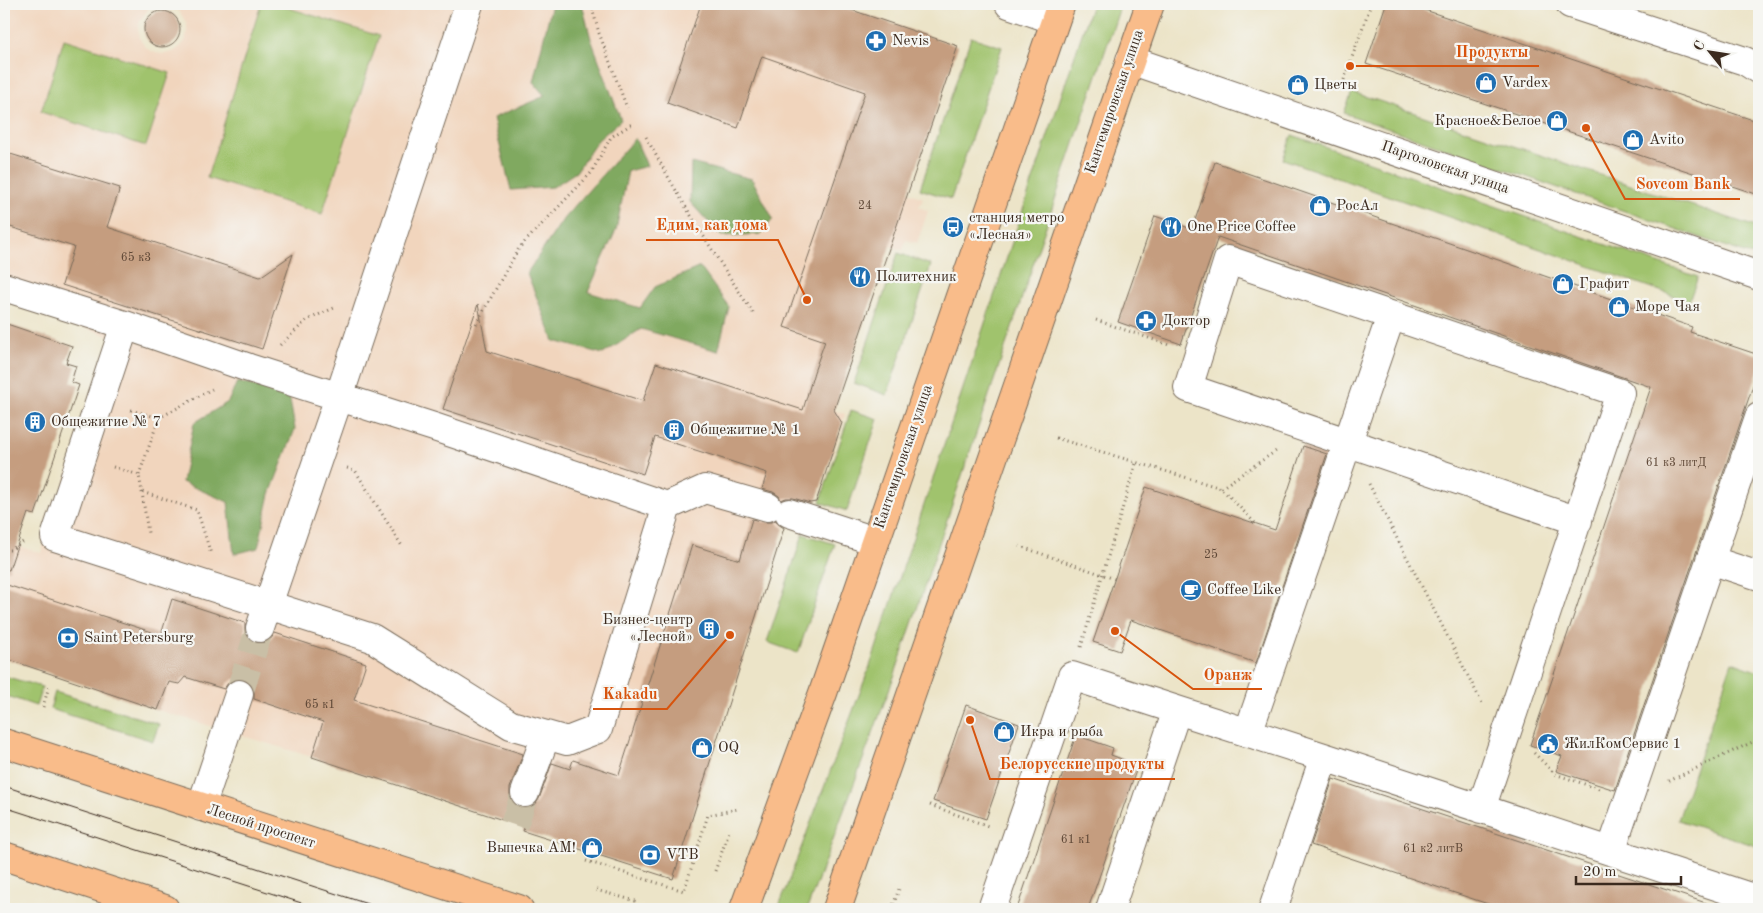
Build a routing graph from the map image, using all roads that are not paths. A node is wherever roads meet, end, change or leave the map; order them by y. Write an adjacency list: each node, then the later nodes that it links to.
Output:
1 (469, 4): 13 (street)
2 (1009, 4): 6 (street)
3 (1150, 4): 7 (main road, Кантемировская улица)
4 (1570, 4): 5 (street)
5 (1620, 11): 8 (street)
6 (1058, 12): 18 (main road, Кантемировская улица)
7 (1130, 60): 9 (street, Парголовская улица); 37 (main road, Кантемировская улица)
8 (1759, 70)
9 (1759, 276)
10 (4, 287): 12 (street)
11 (1391, 316): 15 (street); 15 (street); 17 (street)
12 (126, 326): 13 (street); 21 (street)
13 (339, 397): 16 (street); 21 (street)
14 (1757, 433): 19 (street)
15 (1347, 442): 17 (street); 24 (street)
16 (667, 506): 18 (street); 25 (street)
17 (1578, 521): 30 (street)
18 (875, 541): 36 (main road, Кантемировская улица)
19 (1710, 560): 20 (street); 31 (street)
20 (1759, 576)
21 (264, 616): 25 (street)
22 (239, 694): 29 (street)
23 (1177, 710): 24 (street); 38 (street); 39 (street)
24 (1248, 733): 27 (street)
25 (546, 735): 28 (street)
26 (4, 743): 29 (main road, Лесной проспект)
27 (1324, 757): 30 (street); 40 (street)
28 (525, 793)
29 (201, 807): 35 (main road, Лесной проспект)
30 (1481, 809): 31 (street)
31 (1611, 851): 33 (street)
32 (4, 856): 34 (main road)
33 (1759, 900)
34 (164, 909)
35 (520, 909)
36 (744, 909)
37 (836, 909)
38 (992, 909)
39 (1110, 909)
40 (1273, 909)

